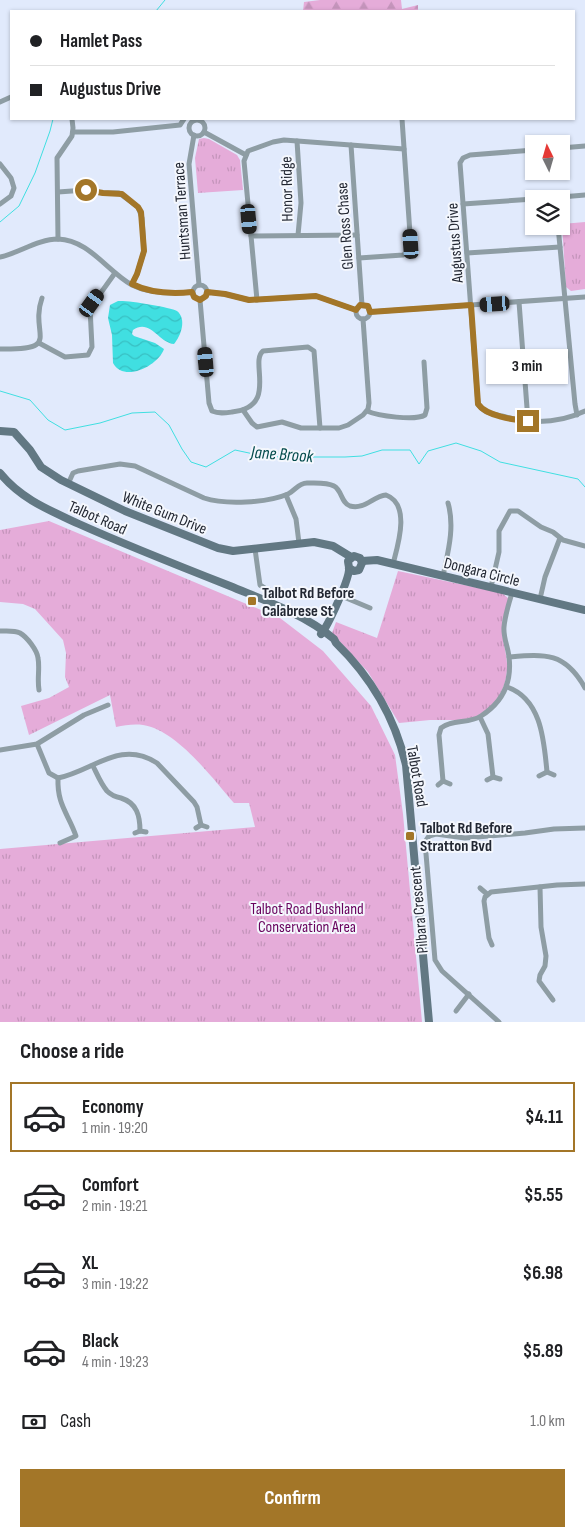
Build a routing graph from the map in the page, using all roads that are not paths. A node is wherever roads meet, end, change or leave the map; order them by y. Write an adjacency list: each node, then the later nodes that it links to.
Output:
1 (72, 120): 5 (street)
2 (184, 120): 5 (street)
3 (203, 120): 6 (street); 7 (street)
4 (402, 120): 12 (street)
5 (73, 132): 16 (street)
6 (204, 132): 7 (street); 14 (street)
7 (194, 135): 33 (street, Huntsman Terrace)
8 (297, 141): 9 (street); 14 (street); 25 (street, Honor Ridge)
9 (351, 145): 12 (street); 22 (street, Glen Ross Chase)
10 (585, 146): 11 (street)
11 (570, 147)
12 (404, 149): 30 (street)
13 (525, 151): 21 (street, Augustus Drive)
14 (246, 154): 24 (street)
15 (0, 164): 20 (street)
16 (58, 192): 26 (street); 32 (street)
17 (585, 195): 18 (street)
18 (570, 197)
19 (525, 200): 21 (street)
20 (0, 204)
21 (463, 204): 28 (street, Augustus Drive)
22 (357, 235): 25 (street); 30 (street, Glen Ross Chase)
23 (559, 235): 27 (street)
24 (250, 236): 25 (street); 40 (street)
25 (298, 236)
26 (58, 239): 29 (street); 31 (street)
27 (560, 247): 28 (street); 38 (street)
28 (467, 253): 43 (street, Augustus Drive)
29 (0, 258)
30 (359, 258): 42 (street, Glen Ross Chase)
31 (115, 273): 32 (street); 47 (street)
32 (132, 284): 34 (street)
33 (199, 285): 34 (street); 35 (street)
34 (192, 292): 39 (street)
35 (207, 292): 39 (street); 40 (street)
36 (585, 297): 38 (street)
37 (42, 298): 47 (street)
38 (564, 299): 41 (street); 53 (street)
39 (200, 300): 50 (street)
40 (257, 300): 44 (street)
41 (519, 302): 43 (street); 54 (street)
42 (362, 304): 44 (street); 45 (street)
43 (471, 305): 45 (street); 54 (street, Augustus Drive)
44 (356, 310): 46 (street)
45 (370, 312): 46 (street)
46 (363, 318): 51 (street)
47 (39, 343): 48 (street)
48 (0, 349)
49 (424, 362): 51 (street)
50 (243, 410): 55 (street); 55 (street)
51 (367, 411): 55 (street)
52 (585, 411): 53 (street, Augustus Drive)
53 (577, 415): 54 (street, Augustus Drive)
54 (528, 421)
55 (320, 428)
56 (0, 431): 58 (main road, White Gum Drive)
57 (0, 473): 77 (main road, Talbot Road)
58 (68, 484): 59 (street); 64 (main road, White Gum Drive)
59 (286, 494): 62 (street); 67 (street)
60 (448, 503): 68 (street)
61 (560, 538): 63 (street); 69 (street); 73 (street)
62 (299, 543): 64 (main road, White Gum Drive); 66 (main road, White Gum Drive)
63 (585, 546)
64 (255, 549): 70 (street)
65 (362, 563): 66 (main road); 66 (main road, White Gum Drive); 67 (main road, Dongara Circle)
66 (350, 564): 72 (main road)
67 (393, 564): 68 (main road, Dongara Circle)
68 (443, 576): 69 (main road, Dongara Circle)
69 (491, 587): 71 (main road, Dongara Circle)
70 (286, 593)
71 (512, 593): 73 (main road, Dongara Circle); 78 (street)
72 (339, 595): 74 (street); 77 (main road)
73 (540, 599): 75 (main road, Dongara Circle)
74 (370, 608)
75 (585, 610)
76 (0, 631): 81 (street)
77 (321, 631): 105 (main road, Talbot Road)
78 (509, 657): 79 (street); 80 (street)
79 (507, 688): 83 (street); 87 (street)
80 (585, 688)
81 (38, 690)
82 (108, 706): 84 (street)
83 (480, 717): 91 (street); 92 (street)
84 (37, 744): 85 (street); 90 (street)
85 (0, 750)
86 (93, 766): 90 (street); 93 (street); 95 (street)
87 (547, 772): 88 (street); 89 (street)
88 (554, 775)
89 (539, 776)
90 (58, 778): 96 (street)
91 (500, 779)
92 (450, 784)
93 (202, 827)
94 (585, 828): 102 (street, Pilbara Crescent)
95 (140, 832)
96 (60, 842)
97 (585, 884): 98 (street)
98 (540, 886): 100 (street); 103 (street)
99 (480, 888): 100 (street)
100 (487, 894): 101 (street)
101 (492, 946)
102 (469, 994): 104 (street); 106 (street, Pilbara Crescent)
103 (553, 1000)
104 (456, 1012)
105 (429, 1022)
106 (499, 1022)

